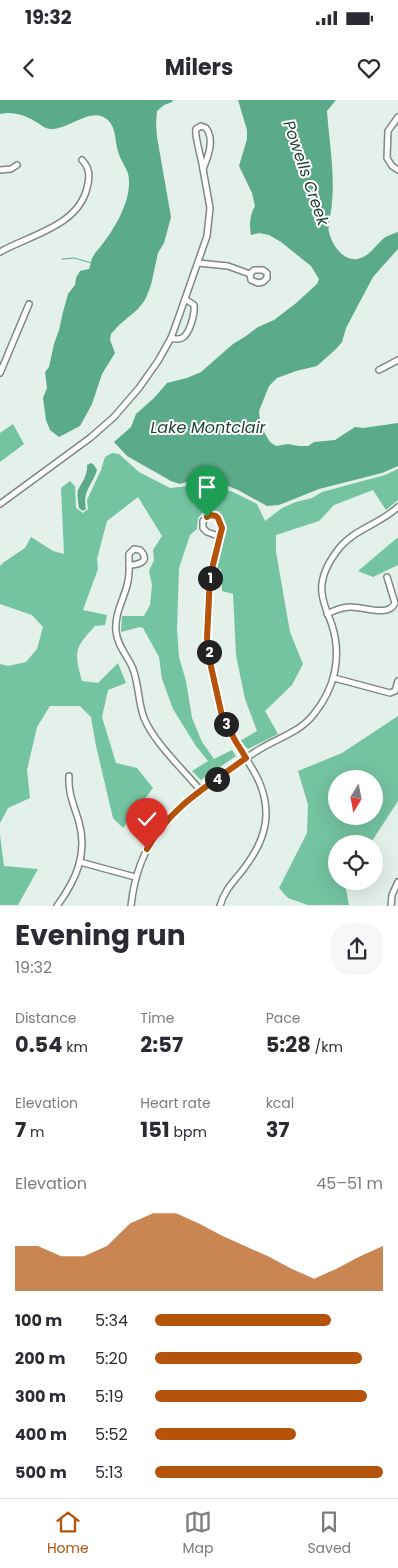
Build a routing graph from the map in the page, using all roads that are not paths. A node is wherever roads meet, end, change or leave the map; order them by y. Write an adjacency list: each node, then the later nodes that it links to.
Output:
1 (398, 117): 6 (street)
2 (82, 160): 7 (street)
3 (18, 165): 5 (street)
4 (203, 169): 4 (street); 8 (street)
5 (0, 170)
6 (398, 170)
7 (0, 252)
8 (198, 263): 9 (street); 10 (street)
9 (250, 274)
10 (185, 299): 12 (street); 12 (street)
11 (29, 304): 15 (street)
12 (170, 338): 16 (street)
13 (398, 360): 14 (street)
14 (379, 370)
15 (0, 373)
16 (0, 504)
17 (398, 507): 21 (street)
18 (221, 536): 18 (street); 24 (street)
19 (129, 565): 26 (street)
20 (387, 577): 21 (street)
21 (327, 614): 22 (street)
22 (334, 678): 23 (street); 24 (street)
23 (398, 681)
24 (246, 758): 26 (street); 32 (street)
25 (69, 776): 27 (street)
26 (200, 790): 28 (street)
27 (80, 862): 28 (street); 30 (street)
28 (136, 877): 31 (street)
29 (398, 882): 33 (street)
30 (57, 906)
31 (131, 906)
32 (220, 906)
33 (391, 906)

